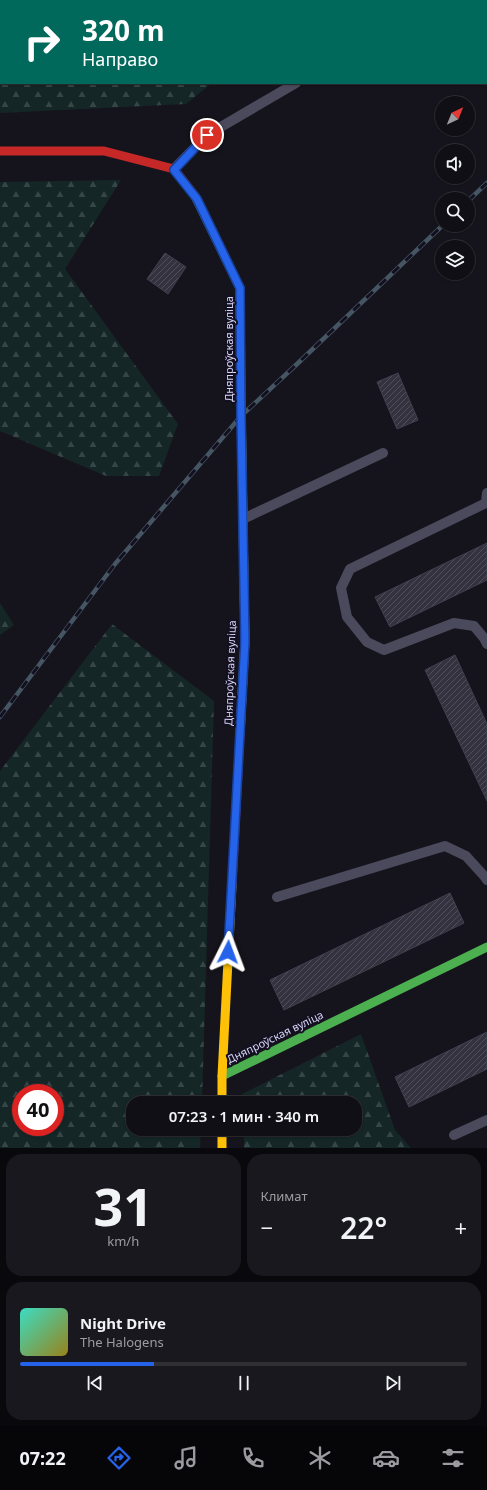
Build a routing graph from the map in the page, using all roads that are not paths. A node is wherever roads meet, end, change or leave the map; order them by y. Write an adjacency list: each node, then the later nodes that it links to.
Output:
1 (294, 84): 3 (lane)
2 (0, 151): 3 (street)
3 (174, 170): 6 (street, Дняпроўская вуліца)
4 (384, 453): 6 (lane)
5 (487, 493): 7 (lane)
6 (243, 519): 11 (street, Дняпроўская вуліца)
7 (487, 644)
8 (487, 880): 9 (lane)
9 (277, 897)
10 (487, 947): 11 (street, Дняпроўская вуліца)
11 (222, 1076): 12 (street)
12 (222, 1096)
13 (487, 1120): 14 (lane)
14 (454, 1135)
15 (222, 1136): 16 (street)
16 (222, 1148)

